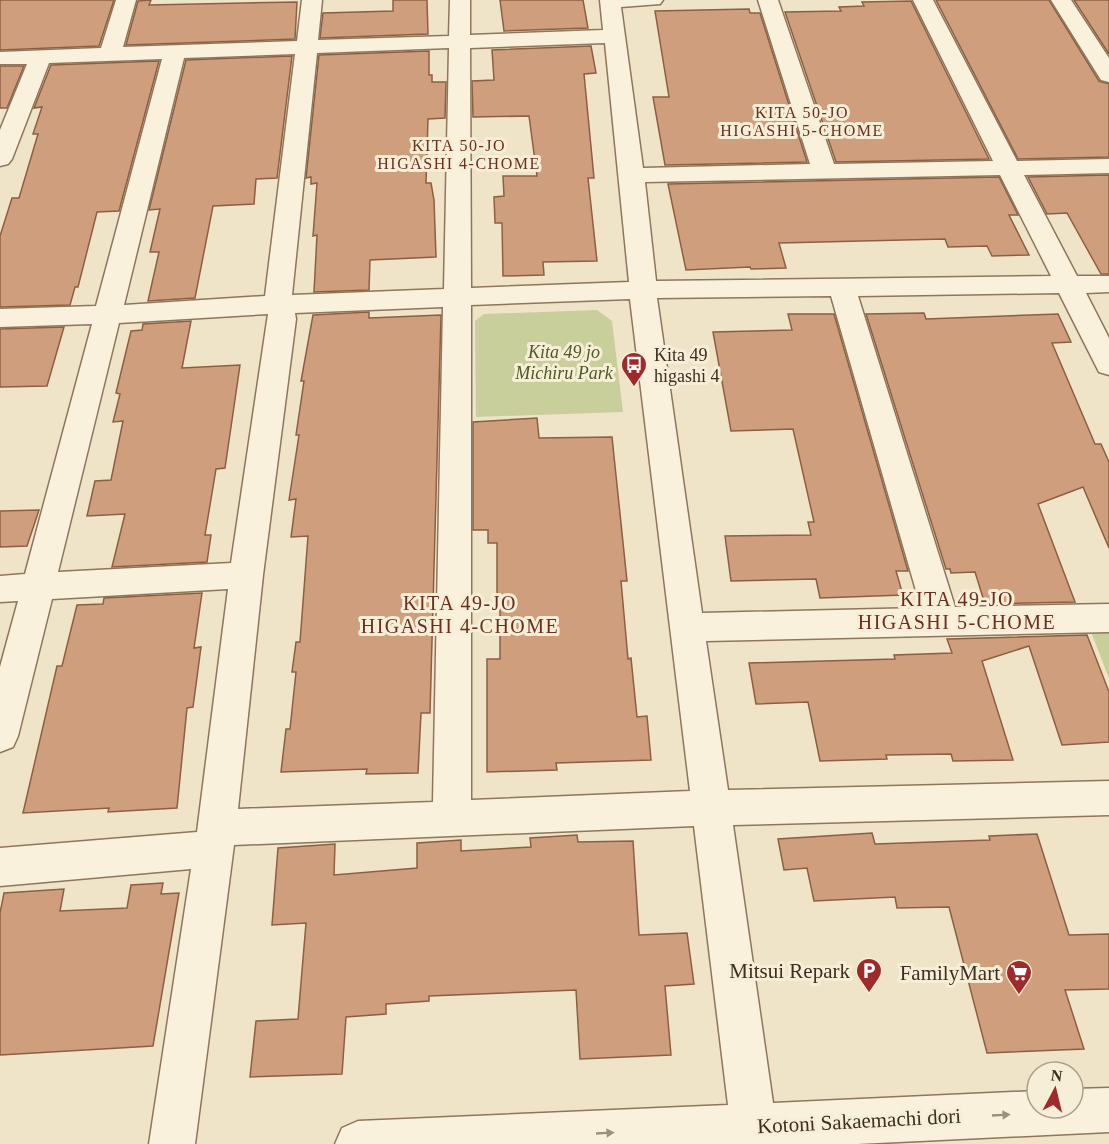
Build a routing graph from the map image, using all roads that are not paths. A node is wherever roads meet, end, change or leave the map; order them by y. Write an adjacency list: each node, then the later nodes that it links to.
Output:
1 (126, 0): 13 (street)
2 (312, 0): 11 (street)
3 (460, 0): 10 (street)
4 (653, 0): 8 (street)
5 (768, 0): 20 (street)
6 (923, 0): 19 (street)
7 (1061, 0): 16 (street)
8 (611, 1): 9 (street)
9 (614, 36): 10 (street); 21 (street)
10 (458, 42): 11 (street); 26 (street)
11 (307, 47): 12 (street); 27 (street)
12 (175, 52): 13 (street); 28 (street)
13 (110, 54): 14 (street)
14 (42, 56): 15 (street); 17 (street)
15 (0, 58)
16 (1109, 75)
17 (0, 159)
18 (1109, 166): 19 (street)
19 (1010, 168): 20 (street); 22 (street)
20 (825, 172): 21 (street)
21 (632, 175): 25 (street)
22 (1069, 284): 23 (street); 24 (street); 30 (street)
23 (1109, 284)
24 (842, 287): 25 (street); 35 (street)
25 (642, 290): 26 (street); 36 (street)
26 (458, 298): 27 (street); 40 (street)
27 (279, 306): 28 (street); 31 (street)
28 (109, 315): 29 (street); 32 (street)
29 (0, 318)
30 (1109, 365)
31 (246, 574): 32 (street); 41 (street)
32 (37, 587): 33 (street); 37 (street)
33 (0, 589)
34 (1109, 618): 35 (street)
35 (942, 622): 36 (street)
36 (687, 627): 39 (street)
37 (0, 736)
38 (1109, 798): 39 (street)
39 (711, 808): 40 (street); 44 (street)
40 (452, 819): 41 (street)
41 (215, 838): 42 (street); 45 (street)
42 (0, 867)
43 (1109, 1110): 44 (street, Kotoni Sakaemachi dori, one-way to 43)
44 (755, 1135): 46 (street, Kotoni Sakaemachi dori, one-way to 44)
45 (172, 1144)
46 (358, 1144)

